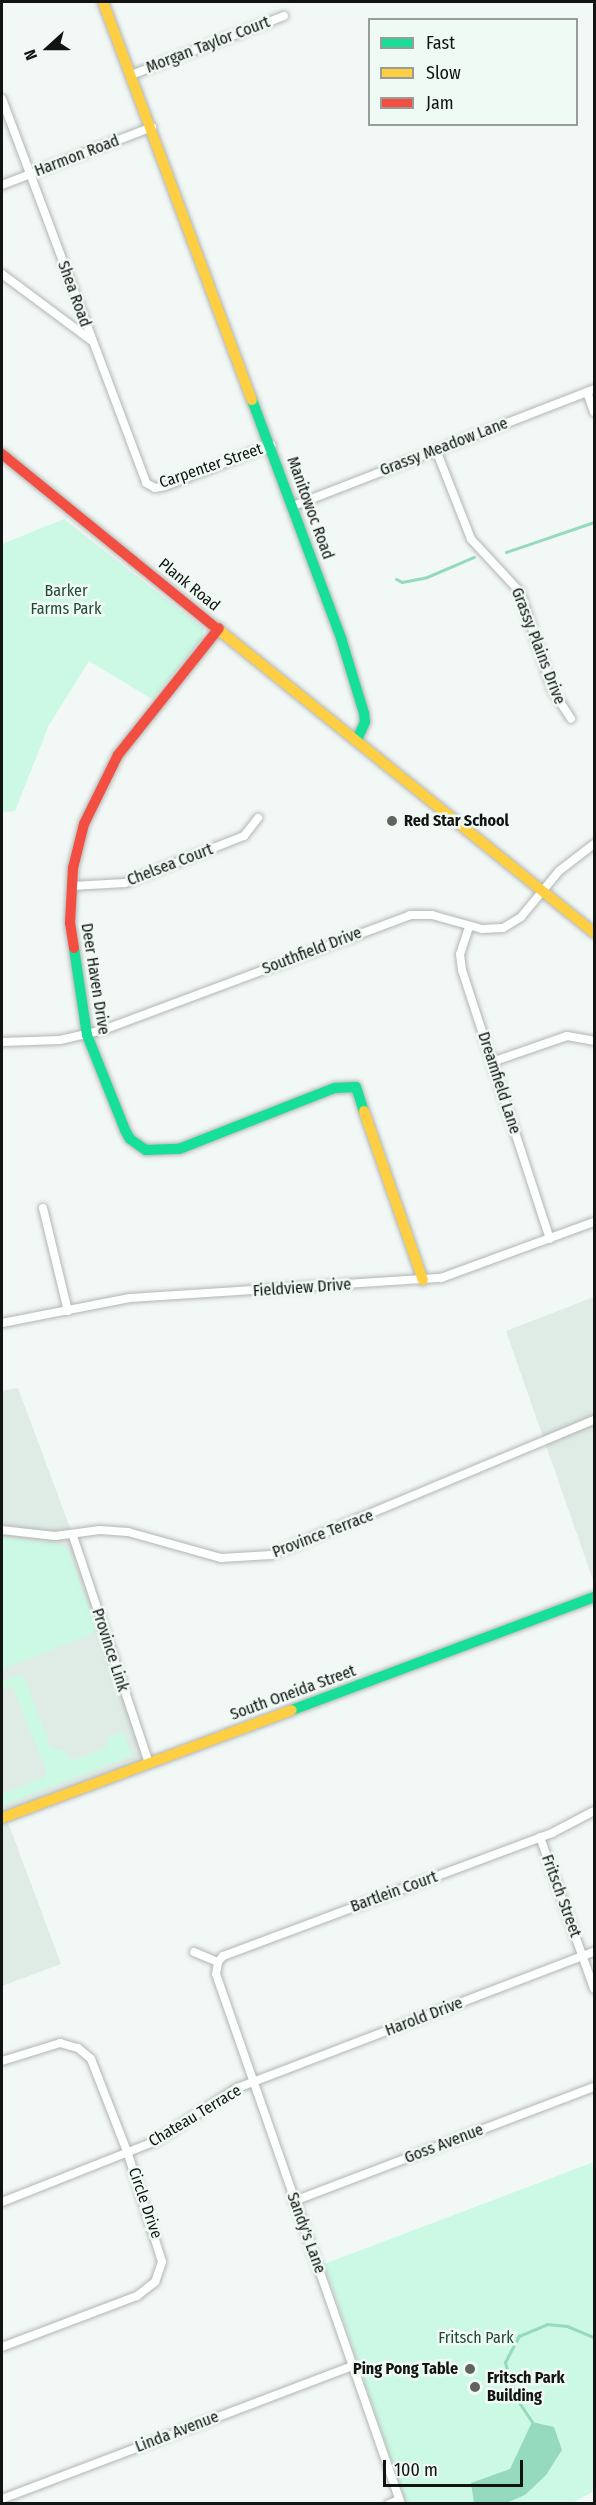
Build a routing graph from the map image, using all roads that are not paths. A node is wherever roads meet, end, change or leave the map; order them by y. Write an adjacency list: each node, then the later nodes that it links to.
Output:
1 (104, 2): 3 (main road, Manitowoc Road)
2 (284, 16): 3 (street, Morgan Taylor Court)
3 (131, 75): 5 (main road, Manitowoc Road)
4 (2, 99): 6 (street, Shea Road)
5 (152, 127): 6 (street, Harmon Road); 12 (main road, Manitowoc Road)
6 (30, 174): 7 (street, Harmon Road); 9 (street, Shea Road)
7 (2, 185)
8 (2, 274): 9 (street)
9 (92, 340): 15 (street, Shea Road)
10 (591, 390): 11 (street); 13 (street, Grassy Meadow Lane)
11 (594, 412)
12 (271, 445): 15 (street, Carpenter Street); 16 (main road, Manitowoc Road)
13 (436, 450): 16 (street, Grassy Meadow Lane); 18 (street, Grassy Plains Drive)
14 (2, 454): 17 (main road, Plank Road)
15 (151, 486)
16 (293, 506): 19 (main road, Manitowoc Road)
17 (219, 628): 19 (main road, Plank Road); 22 (main road, Deer Haven Drive)
18 (571, 719)
19 (357, 740): 23 (main road)
20 (258, 818): 22 (street, Chelsea Court)
21 (594, 844): 23 (street, Southfield Drive)
22 (72, 886): 26 (main road, Deer Haven Drive)
23 (543, 891): 24 (street, Southfield Drive); 25 (main road)
24 (469, 927): 26 (street, Southfield Drive); 29 (street, Dreamfield Lane)
25 (594, 933)
26 (87, 1035): 28 (street, Southfield Drive); 33 (main road, Deer Haven Drive)
27 (594, 1041): 29 (street)
28 (2, 1042)
29 (492, 1062): 32 (street, Dreamfield Lane)
30 (42, 1208): 34 (street)
31 (594, 1222): 32 (street, Fieldview Drive)
32 (550, 1239): 33 (street, Fieldview Drive)
33 (423, 1280): 34 (street, Fieldview Drive)
34 (68, 1311): 35 (street, Fieldview Drive)
35 (2, 1323)
36 (594, 1420): 38 (street, Province Terrace)
37 (2, 1530): 38 (street, Province Terrace)
38 (73, 1536): 40 (street, Province Link)
39 (594, 1597): 40 (main road, South Oneida Street)
40 (148, 1763): 42 (main road, South Oneida Street)
41 (594, 1811): 43 (street, Bartlein Court)
42 (2, 1818)
43 (540, 1837): 46 (street, Fritsch Street); 47 (street, Bartlein Court)
44 (194, 1952): 47 (street)
45 (594, 1952): 46 (street, Harold Drive)
46 (583, 1957): 48 (street, Fritsch Street); 50 (street, Harold Drive)
47 (218, 1962): 50 (street, Sandy's Lane)
48 (594, 1989)
49 (2, 2061): 52 (street, Circle Drive)
50 (253, 2082): 52 (street, Chateau Terrace); 53 (street, Sandy's Lane)
51 (594, 2087): 53 (street, Goss Avenue)
52 (128, 2154): 54 (street, Chateau Terrace); 55 (street, Circle Drive)
53 (294, 2201): 56 (street, Sandy's Lane)
54 (2, 2202)
55 (2, 2347)
56 (352, 2366): 57 (street, Linda Avenue); 58 (street, Sandy's Lane)
57 (2, 2499)
58 (400, 2502): 59 (street)
59 (388, 2504)

